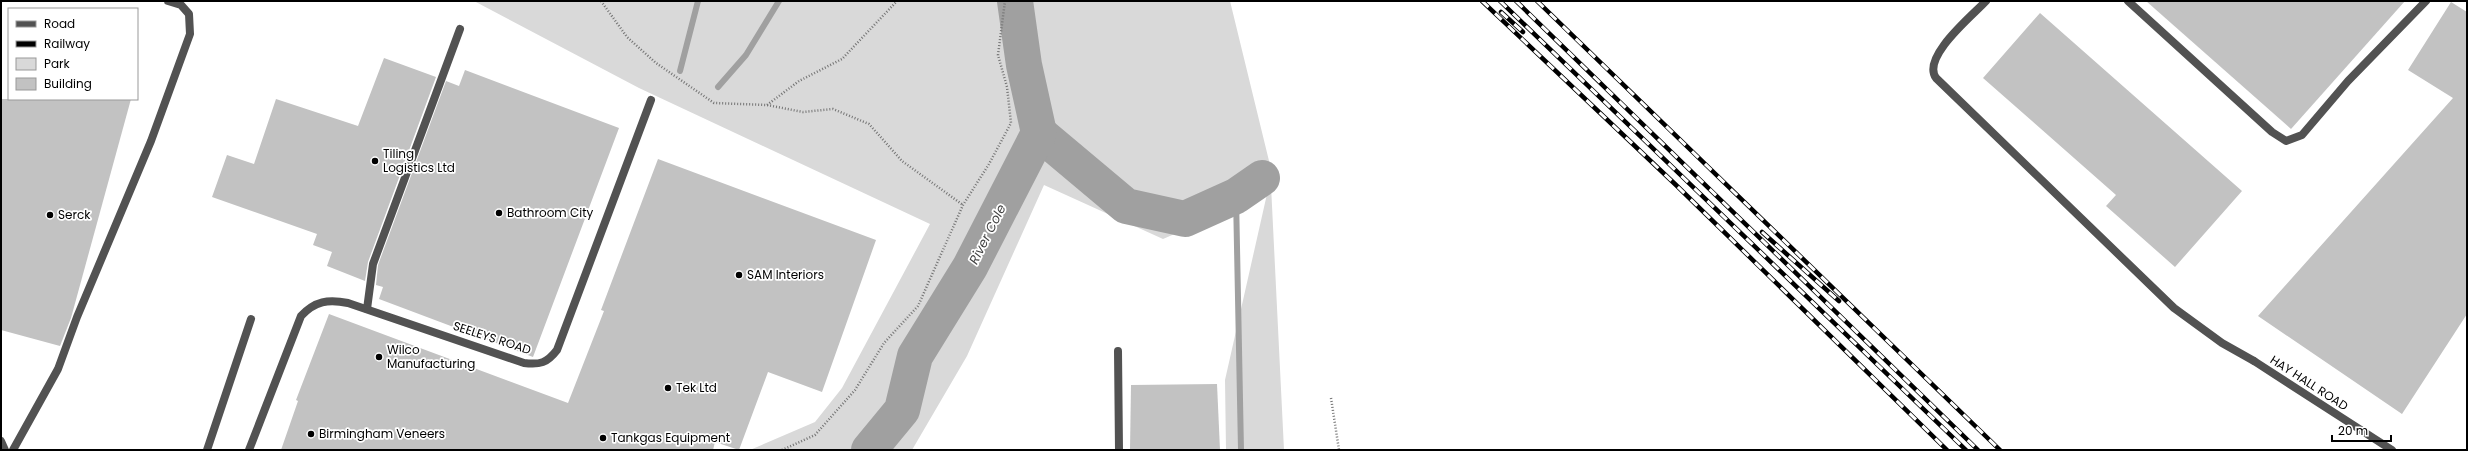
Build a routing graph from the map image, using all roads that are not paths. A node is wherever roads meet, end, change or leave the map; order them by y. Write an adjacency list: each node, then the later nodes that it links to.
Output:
1 (168, 1): 12 (street)
2 (1986, 1): 16 (street, HAY HALL ROAD)
3 (2128, 1): 4 (street)
4 (2426, 1)
5 (460, 29): 7 (street)
6 (651, 100): 7 (street, SEELEYS ROAD)
7 (367, 309): 14 (street, SEELEYS ROAD)
8 (251, 319): 13 (street)
9 (1118, 351): 15 (street)
10 (1, 441): 11 (street)
11 (5, 450)
12 (14, 450)
13 (206, 450)
14 (250, 450)
15 (1119, 450)
16 (2392, 450)

